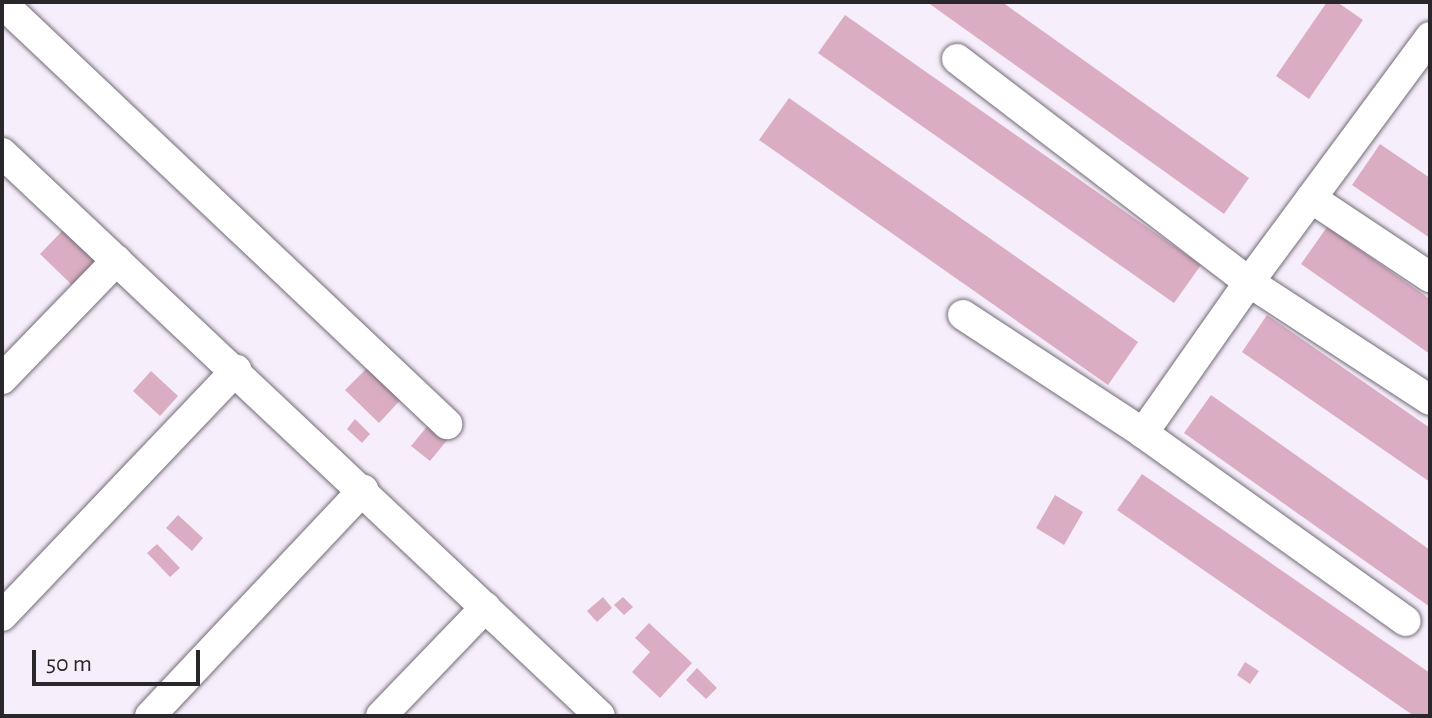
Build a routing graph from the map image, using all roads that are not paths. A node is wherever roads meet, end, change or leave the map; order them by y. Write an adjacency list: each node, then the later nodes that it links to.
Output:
1 (2, 3): 13 (street)
2 (1430, 37): 5 (street)
3 (957, 59): 8 (street)
4 (2, 153): 6 (street)
5 (1311, 198): 7 (street); 8 (street)
6 (117, 260): 10 (street); 11 (street)
7 (1430, 277)
8 (1249, 282): 12 (street); 14 (street)
9 (963, 315): 14 (street)
10 (236, 370): 15 (street); 17 (street)
11 (2, 379)
12 (1430, 400)
13 (447, 424)
14 (1143, 433): 18 (street)
15 (363, 490): 16 (street); 19 (street)
16 (486, 607): 20 (street); 21 (street)
17 (2, 616)
18 (1406, 621)
19 (150, 716)
20 (381, 716)
21 (600, 716)

